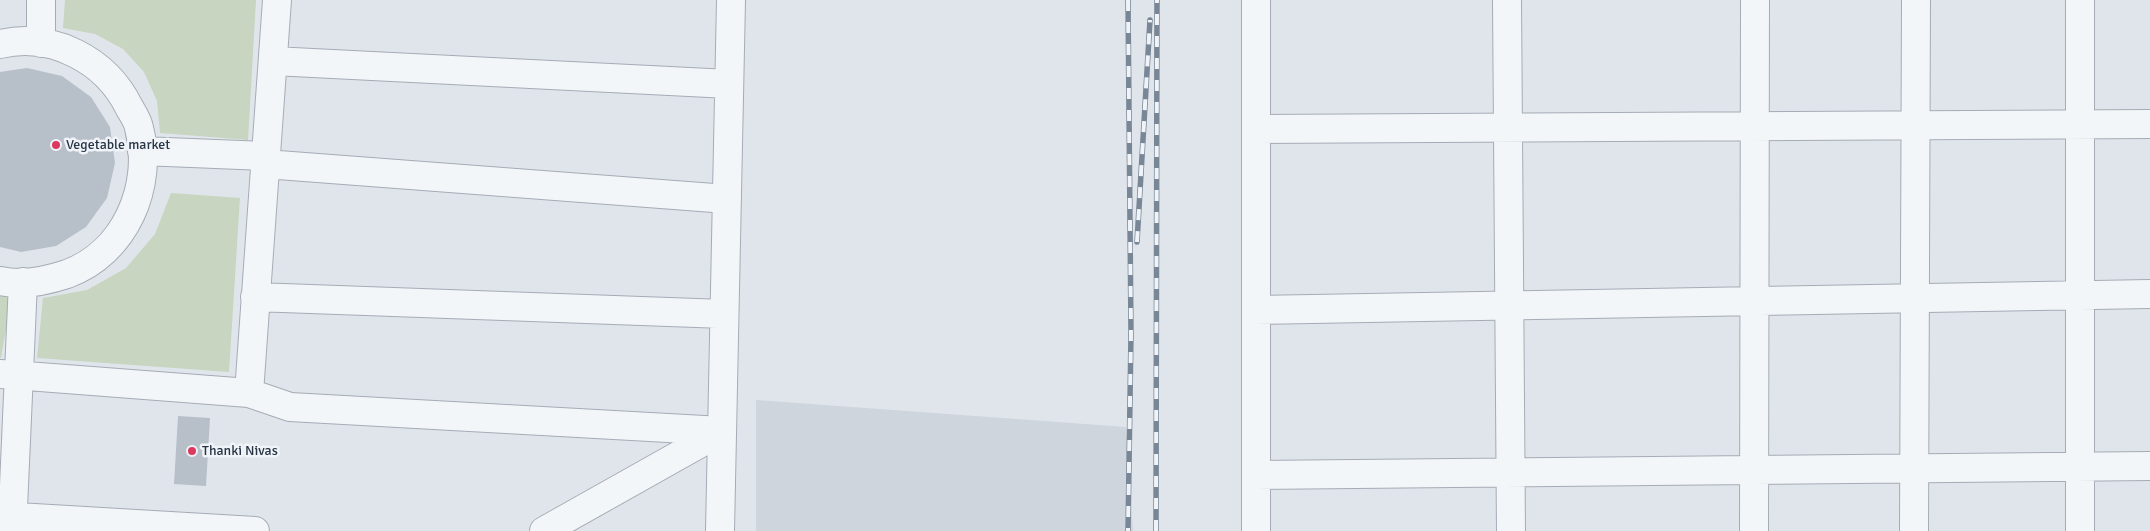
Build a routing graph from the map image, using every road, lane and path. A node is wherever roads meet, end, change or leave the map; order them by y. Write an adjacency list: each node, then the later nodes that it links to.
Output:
1 (42, 0): 9 (street)
2 (277, 0): 11 (street)
3 (731, 0): 12 (street)
4 (1256, 0): 18 (street)
5 (1508, 0): 17 (street)
6 (1755, 0): 16 (street)
7 (1916, 0): 15 (street)
8 (2080, 0): 13 (street)
9 (40, 42): 10 (street); 19 (street)
10 (0, 44)
11 (272, 61): 12 (street); 20 (street)
12 (729, 84): 21 (street)
13 (2080, 124): 14 (street); 15 (street); 24 (street)
14 (2150, 124)
15 (1916, 125): 16 (street); 26 (street)
16 (1755, 126): 17 (street); 27 (street)
17 (1508, 127): 18 (street); 28 (street)
18 (1256, 129): 29 (street)
19 (142, 151): 20 (street); 22 (street)
20 (265, 160): 21 (street); 25 (street)
21 (727, 199): 30 (street)
22 (12, 282): 31 (street)
23 (2150, 294): 24 (street)
24 (2080, 295): 26 (street); 34 (street)
25 (255, 297): 30 (street); 32 (street)
26 (1915, 298): 27 (street); 36 (street)
27 (1754, 300): 28 (street); 37 (street)
28 (1509, 305): 29 (street); 38 (street)
29 (1256, 310): 39 (street)
30 (724, 314): 33 (street)
31 (9, 375): 32 (street); 40 (street)
32 (249, 393): 33 (street)
33 (722, 431): 42 (street); 43 (street)
34 (2080, 466): 35 (street); 36 (street); 48 (street)
35 (2150, 466)
36 (1914, 468): 37 (street); 47 (street)
37 (1754, 470): 38 (street); 46 (street)
38 (1510, 472): 39 (street); 45 (street)
39 (1256, 475): 44 (street)
40 (8, 522): 41 (street)
41 (255, 531)
42 (544, 531)
43 (720, 531)
44 (1256, 531)
45 (1510, 531)
46 (1754, 531)
47 (1914, 531)
48 (2080, 531)

